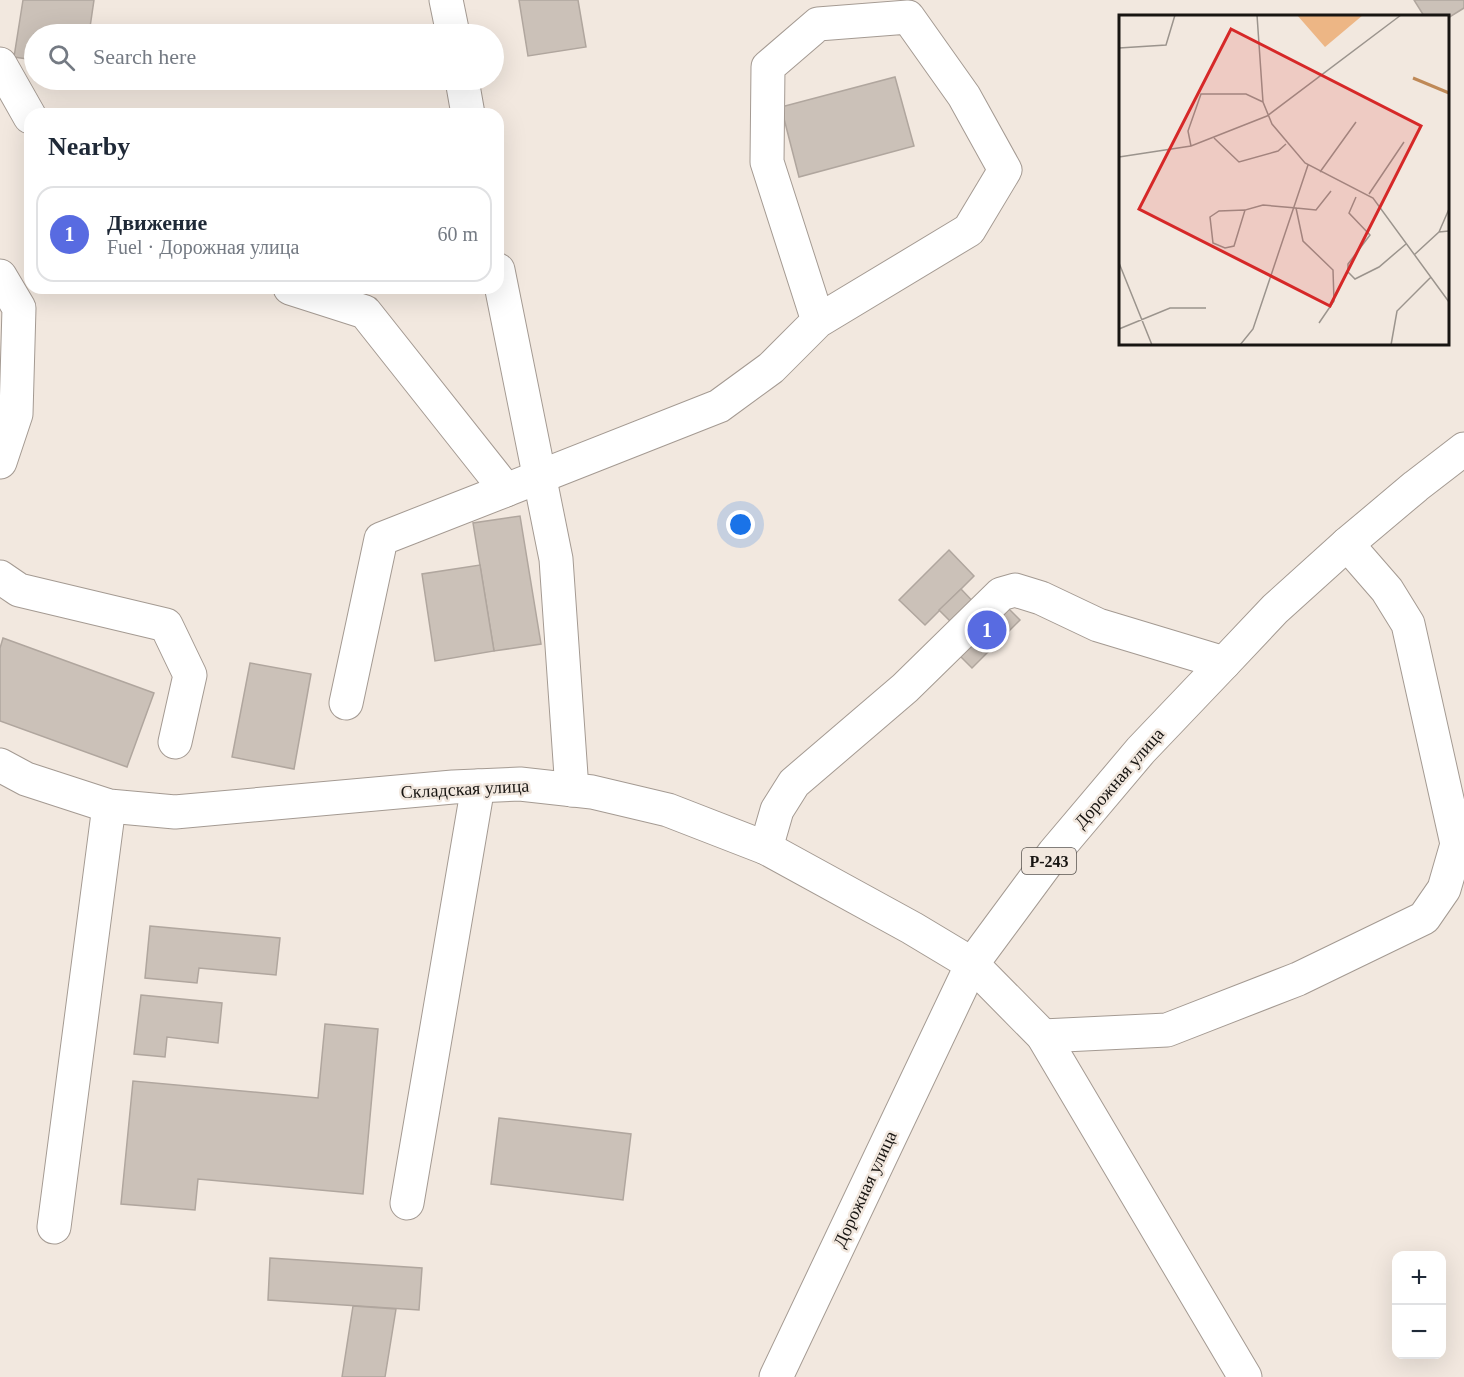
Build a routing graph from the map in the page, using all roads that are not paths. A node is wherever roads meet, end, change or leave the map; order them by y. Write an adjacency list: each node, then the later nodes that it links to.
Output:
1 (446, 0): 2 (main road)
2 (451, 24)
3 (0, 64): 5 (main road)
4 (464, 90): 6 (main road)
5 (25, 108)
6 (467, 108)
7 (0, 276): 12 (main road)
8 (309, 294): 14 (main road)
9 (503, 294): 13 (main road)
10 (818, 321): 10 (main road); 13 (main road)
11 (1464, 450): 15 (main road, Дорожная улица / Р-243)
12 (0, 462)
13 (539, 476): 14 (main road); 22 (main road)
14 (506, 490): 18 (main road)
15 (1347, 544): 17 (main road, Дорожная улица / Р-243); 26 (main road)
16 (0, 577): 19 (main road)
17 (1224, 663): 24 (main road); 25 (main road, Дорожная улица / Р-243)
18 (346, 703)
19 (175, 742)
20 (0, 765): 23 (main road, Складская улица)
21 (478, 786): 22 (main road, Складская улица); 23 (main road, Складская улица); 27 (main road)
22 (572, 790): 24 (main road, Складская улица)
23 (109, 806): 28 (main road)
24 (766, 848): 25 (main road, Складская улица)
25 (972, 964): 26 (main road, Складская улица); 29 (main road, Дорожная улица / Р-243)
26 (1043, 1036): 30 (main road, Складская улица)
27 (407, 1203)
28 (54, 1227)
29 (776, 1377)
30 (1245, 1377)

